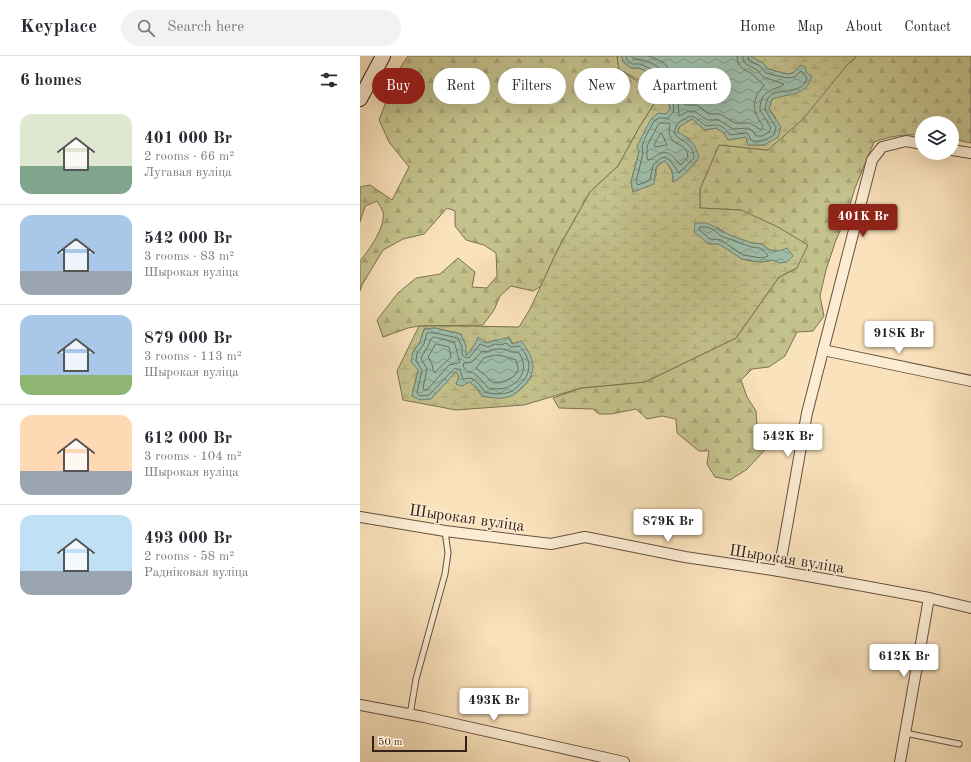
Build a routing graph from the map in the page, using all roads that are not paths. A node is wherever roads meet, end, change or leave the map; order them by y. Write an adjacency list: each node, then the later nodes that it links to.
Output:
1 (383, 56): 2 (main road)
2 (360, 99)
3 (915, 143): 6 (street)
4 (959, 151): 5 (street)
5 (971, 153)
6 (823, 350): 7 (street); 10 (street)
7 (971, 381)
8 (360, 517): 9 (street, Шырокая вуліца)
9 (445, 531): 10 (street, Шырокая вуліца); 14 (lane)
10 (779, 571): 11 (street, Шырокая вуліца)
11 (929, 598): 12 (street, Шырокая вуліца); 15 (street)
12 (971, 608)
13 (360, 705): 14 (street)
14 (410, 715): 17 (street)
15 (905, 733): 16 (lane); 18 (street)
16 (959, 744)
17 (624, 762)
18 (900, 762)

